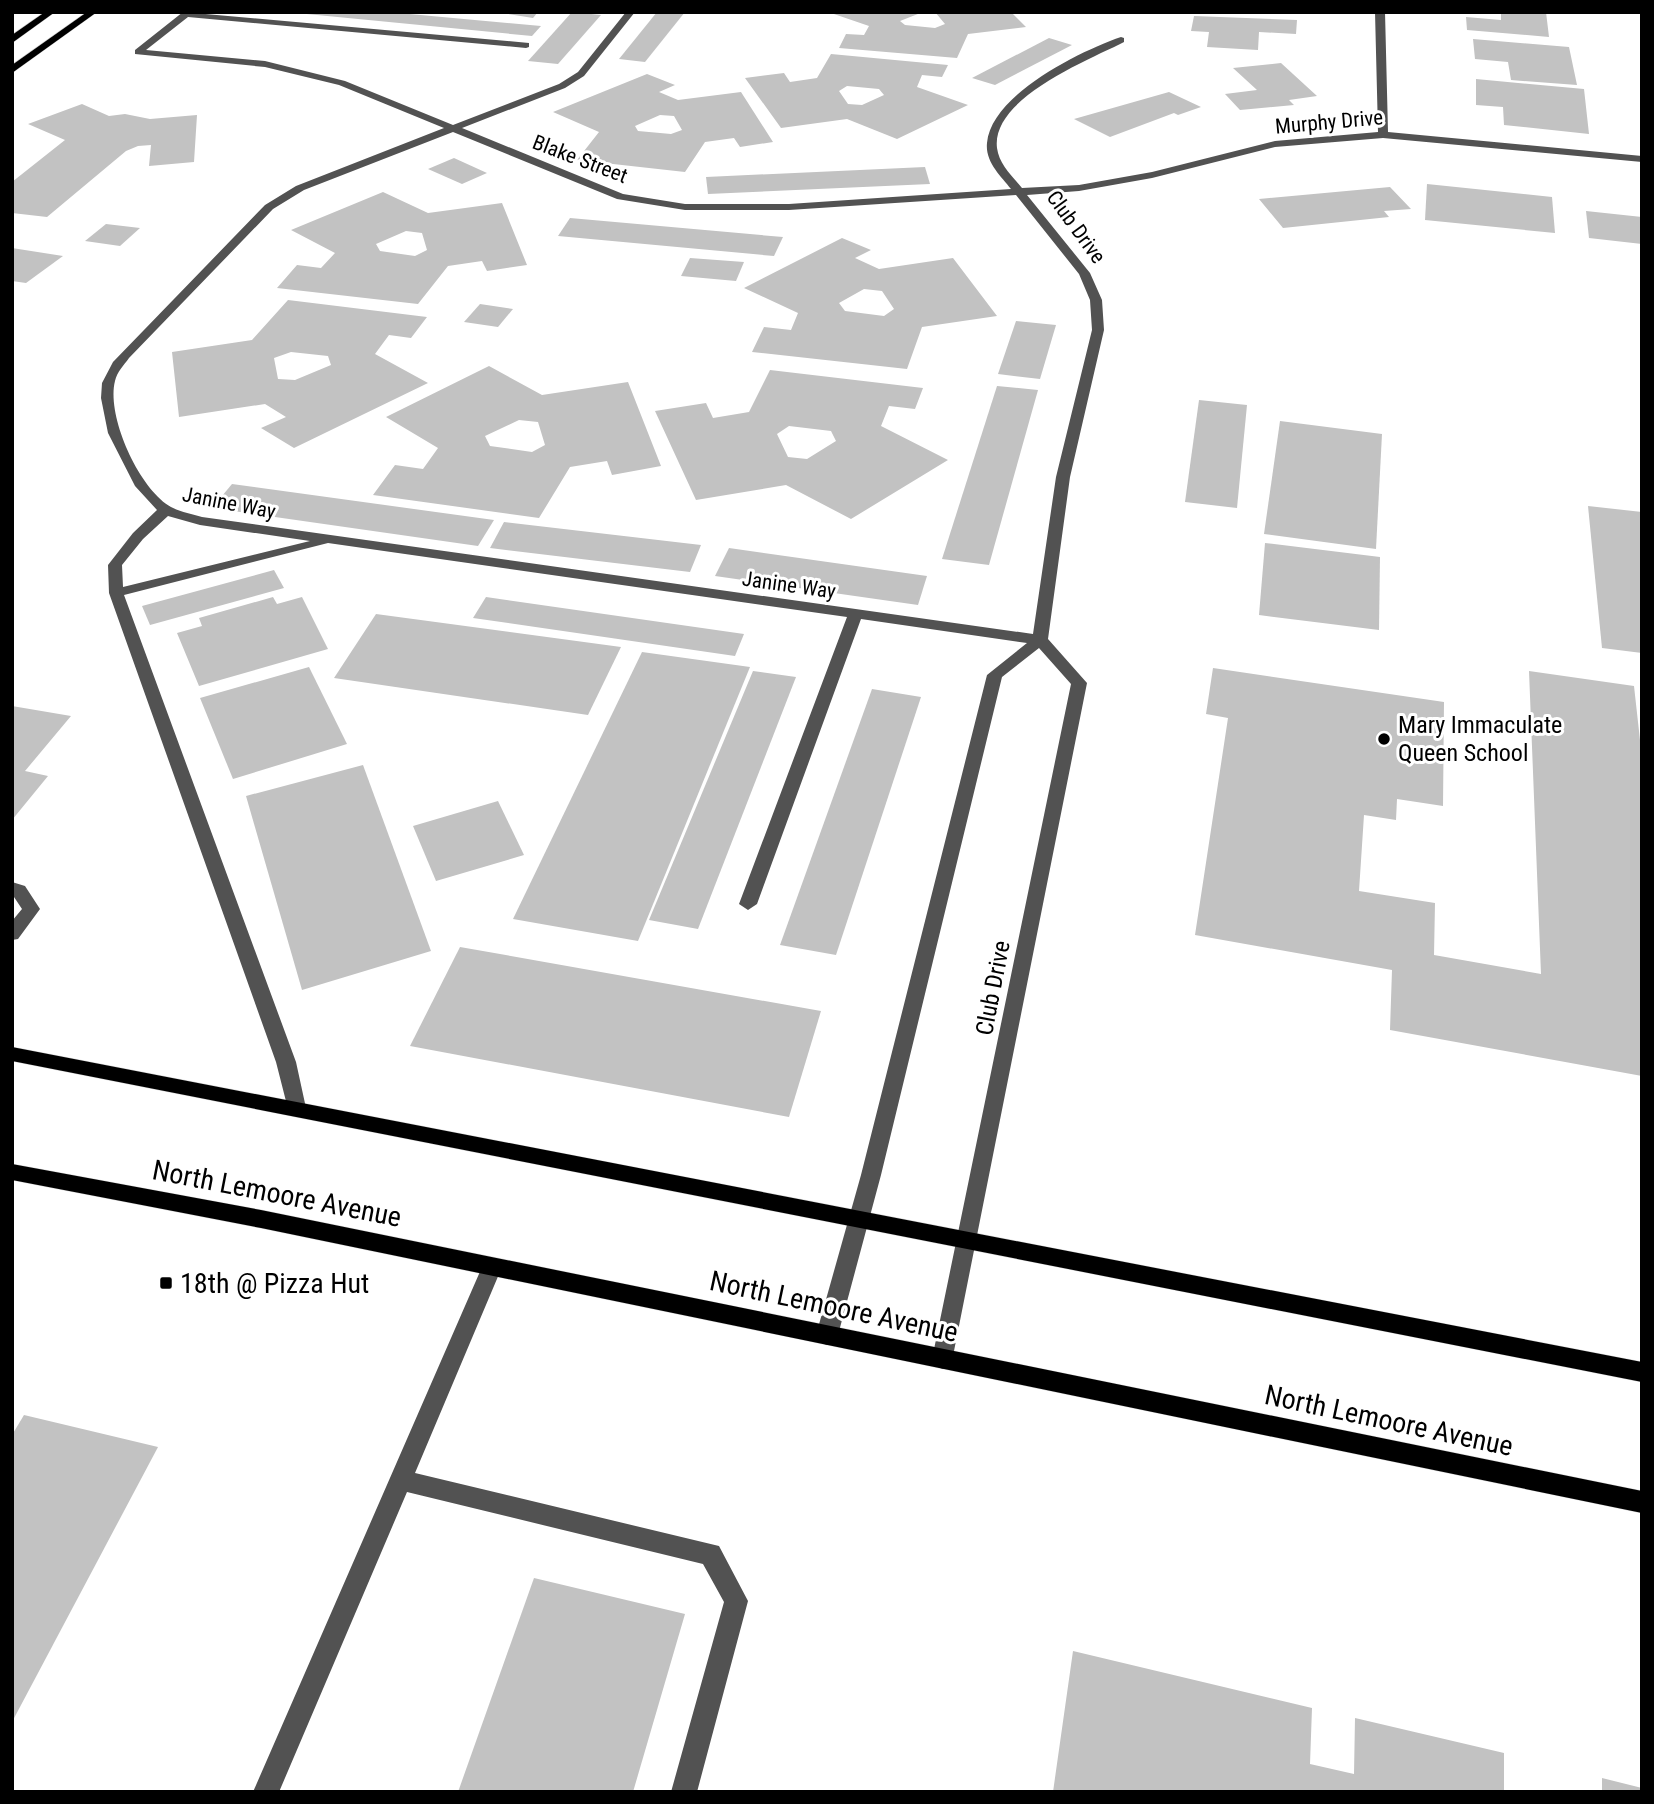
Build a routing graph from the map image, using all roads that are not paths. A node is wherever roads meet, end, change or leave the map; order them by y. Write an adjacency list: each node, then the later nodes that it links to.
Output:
1 (51, 12): 6 (main road)
2 (93, 12): 9 (main road)
3 (631, 12): 10 (street, Janine Way)
4 (1380, 12): 11 (street)
5 (188, 13): 8 (street); 10 (street, Blake Street)
6 (12, 40)
7 (1121, 40): 13 (street, Club Drive)
8 (526, 45)
9 (12, 70)
10 (452, 128): 13 (street, Blake Street); 14 (street, Janine Way)
11 (1382, 135): 12 (street, Murphy Drive); 13 (street, Murphy Drive)
12 (1642, 159)
13 (1023, 193): 18 (street, Club Drive)
14 (166, 510): 15 (street, Janine Way); 16 (street)
15 (332, 540): 16 (street); 17 (street, Janine Way)
16 (116, 593): 23 (street)
17 (856, 613): 18 (street, Janine Way); 20 (street)
18 (1040, 640): 25 (street); 26 (street, Club Drive)
19 (12, 888): 21 (street)
20 (748, 904)
21 (12, 934)
22 (12, 1054): 23 (main road)
23 (296, 1108): 25 (main road)
24 (12, 1172): 27 (main road, North Lemoore Avenue)
25 (858, 1220): 26 (main road); 28 (street)
26 (968, 1240): 29 (street, Club Drive); 30 (main road)
27 (492, 1267): 28 (main road, North Lemoore Avenue); 31 (street)
28 (827, 1335): 29 (main road, North Lemoore Avenue)
29 (943, 1359): 32 (main road, North Lemoore Avenue)
30 (1642, 1372)
31 (400, 1480): 33 (street); 34 (street)
32 (1642, 1502)
33 (266, 1792)
34 (684, 1792)

